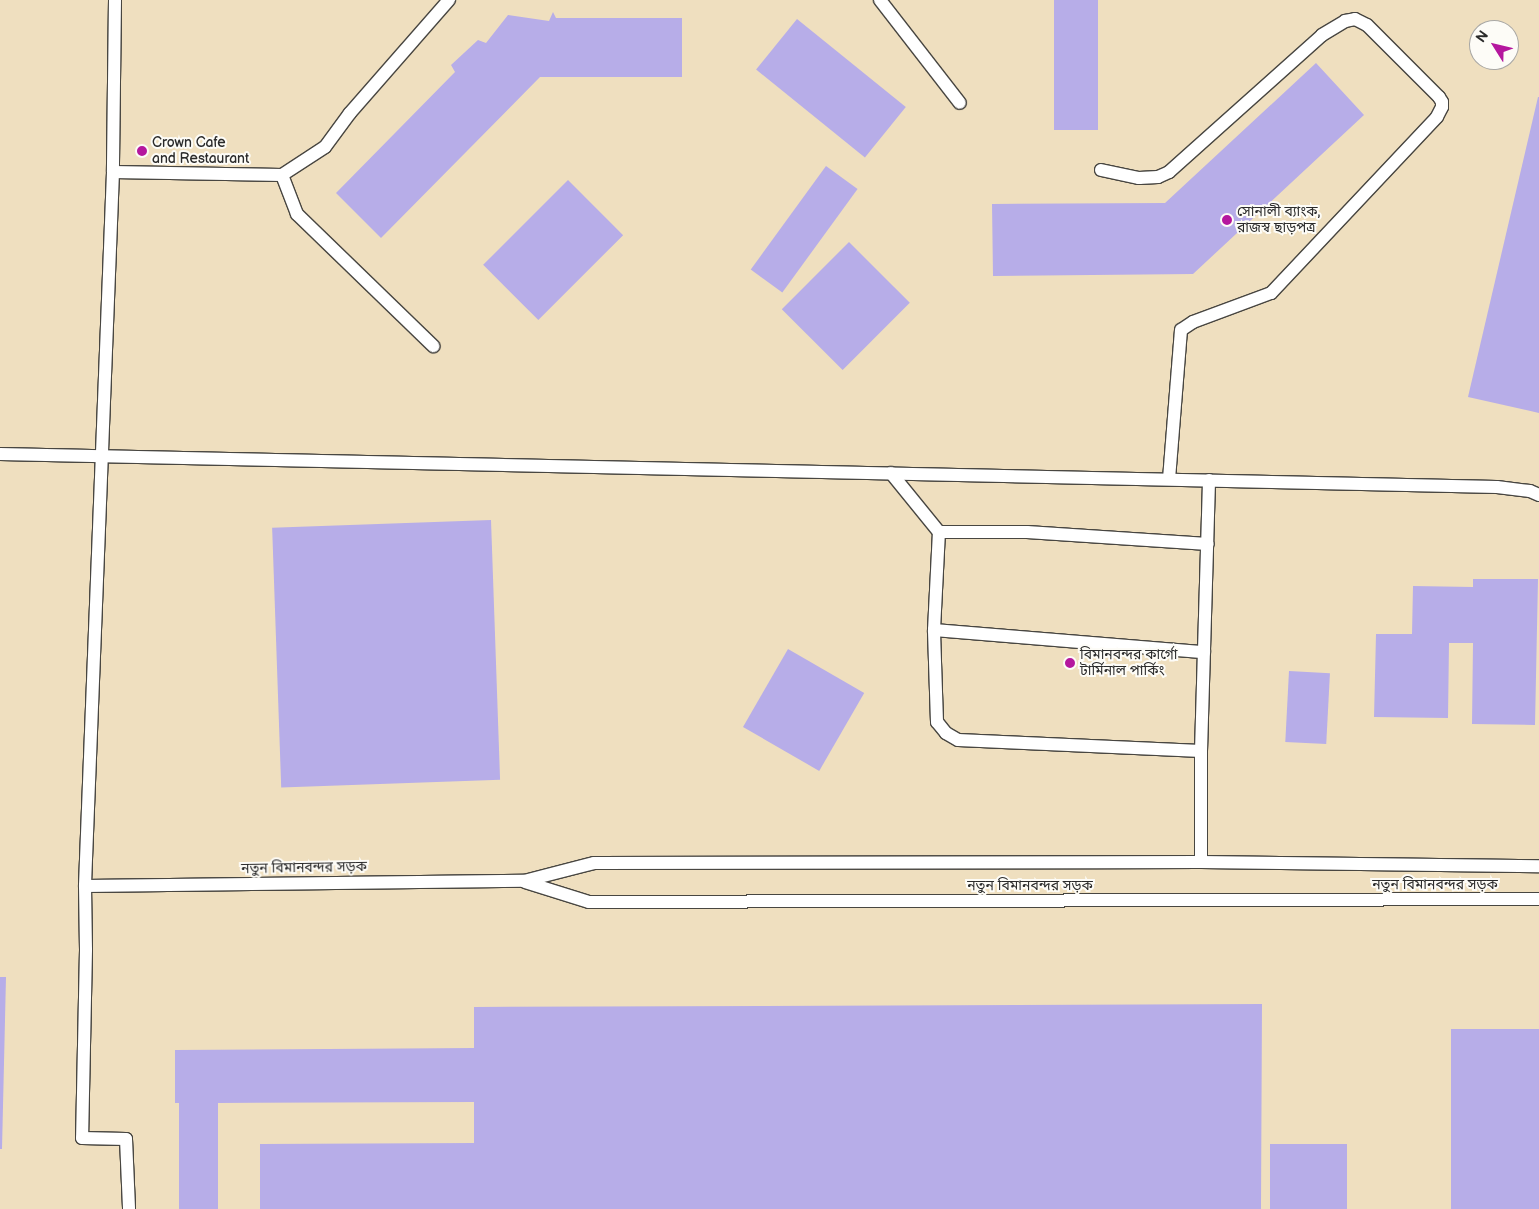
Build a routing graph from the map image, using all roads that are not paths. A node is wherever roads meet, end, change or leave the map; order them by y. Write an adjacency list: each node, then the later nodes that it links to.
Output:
1 (115, 0): 6 (lane)
2 (449, 0): 7 (lane)
3 (880, 0): 4 (lane)
4 (960, 103)
5 (1101, 170): 12 (lane)
6 (112, 172): 7 (lane); 10 (lane)
7 (282, 175): 8 (lane)
8 (433, 346)
9 (0, 454): 10 (lane)
10 (101, 455): 11 (lane); 23 (lane)
11 (891, 473): 12 (lane); 15 (lane)
12 (1170, 479): 13 (lane)
13 (1209, 480): 14 (lane); 16 (lane)
14 (1539, 495)
15 (939, 532): 16 (lane); 17 (lane)
16 (1208, 544): 18 (lane)
17 (934, 630): 18 (lane); 19 (lane)
18 (1204, 652): 19 (lane)
19 (1201, 751): 20 (lane)
20 (1201, 862): 21 (lane, নতুন বিমানবন্দর সড়ক); 22 (lane, নতুন বিমানবন্দর সড়ক)
21 (1539, 866)
22 (524, 881): 23 (lane, নতুন বিমানবন্দর সড়ক); 24 (lane, নতুন বিমানবন্দর সড়ক)
23 (85, 886): 25 (lane)
24 (1539, 900)
25 (129, 1209)

